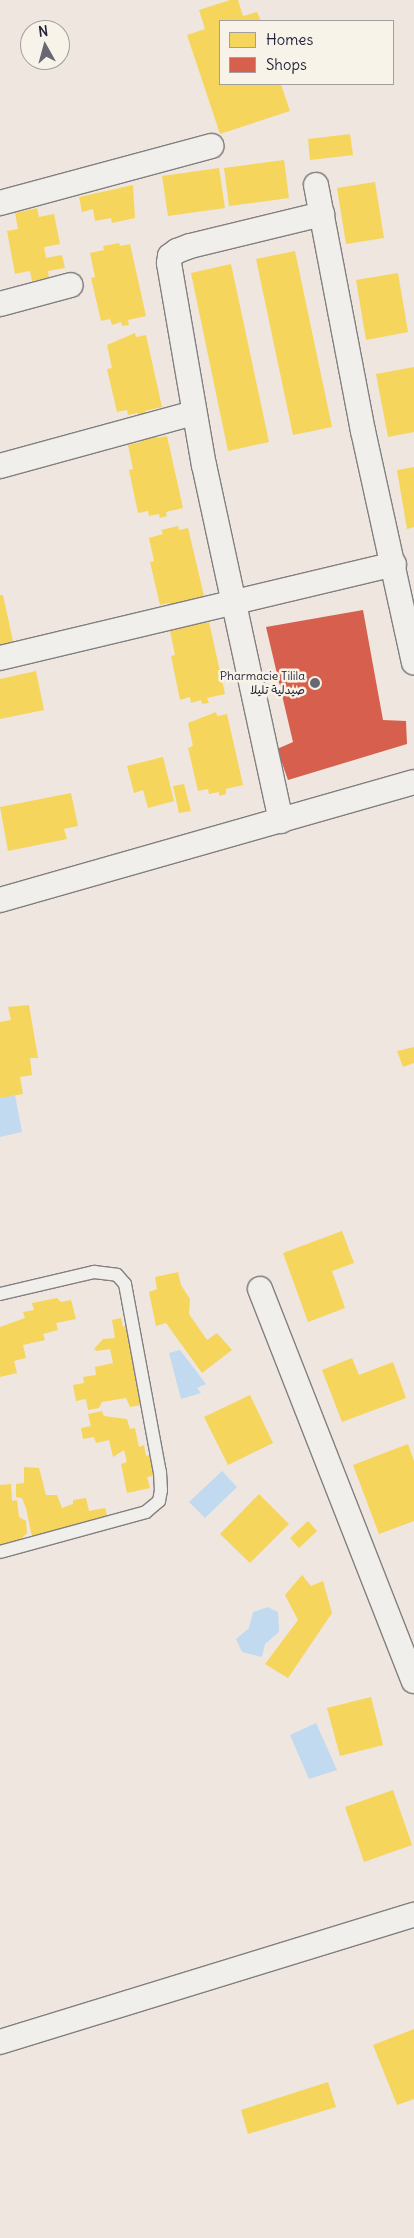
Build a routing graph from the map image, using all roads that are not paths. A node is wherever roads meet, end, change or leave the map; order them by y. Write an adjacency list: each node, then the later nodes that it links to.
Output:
1 (211, 146): 3 (street)
2 (316, 185): 4 (street)
3 (0, 203)
4 (322, 214): 7 (street); 9 (street)
5 (71, 285): 6 (street)
6 (0, 304)
7 (194, 413): 8 (street); 10 (street)
8 (0, 466)
9 (394, 564): 10 (street); 12 (street)
10 (234, 604): 11 (street); 14 (street)
11 (0, 658)
12 (414, 662)
13 (414, 782): 14 (street)
14 (281, 821): 15 (street)
15 (0, 900)
16 (260, 1289): 19 (street)
17 (0, 1294): 18 (lane)
18 (0, 1552)
19 (414, 1681)
20 (414, 1915): 21 (street)
21 (0, 2042)

